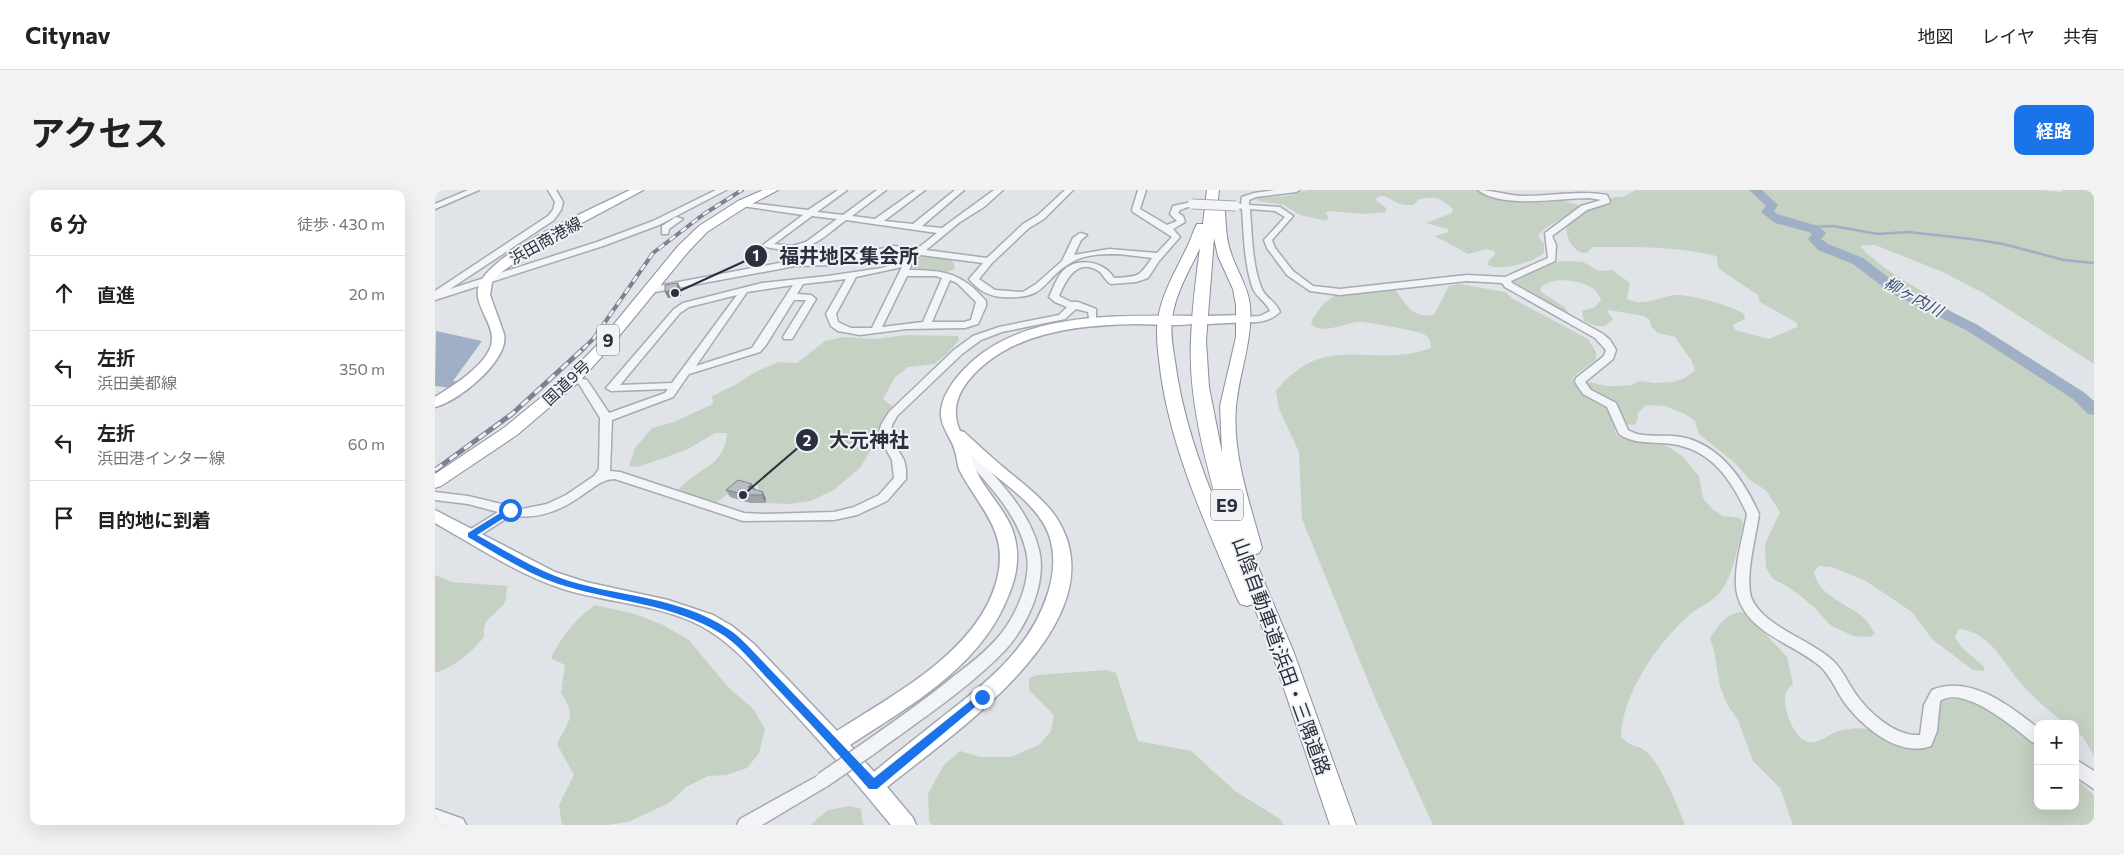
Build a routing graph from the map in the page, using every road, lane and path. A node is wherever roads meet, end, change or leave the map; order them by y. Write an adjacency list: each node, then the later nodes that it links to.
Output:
1 (475, 190): 19 (street)
2 (552, 190): 44 (street)
3 (638, 190): 40 (main road, 浜田商港線)
4 (704, 190): 17 (street)
5 (722, 190): 17 (street)
6 (772, 190): 18 (highway, 国道9号 / 9)
7 (843, 190): 21 (street)
8 (882, 190): 22 (street)
9 (921, 190): 23 (street)
10 (960, 190): 24 (street)
11 (999, 190): 26 (street)
12 (1069, 190): 32 (street)
13 (1142, 190): 25 (street)
14 (1296, 190): 20 (street)
15 (1482, 190): 39 (street)
16 (1214, 194): 47 (highway); 48 (highway); 68 (highway, 山陰自動車道;浜田・三隅道路 / E9)
17 (713, 195): 27 (street); 40 (street)
18 (742, 204): 21 (street); 42 (highway, 国道9号 / 9)
19 (435, 206)
20 (1241, 206): 25 (street, bridge); 39 (street); 47 (street)
21 (810, 213): 22 (street); 29 (street)
22 (845, 218): 23 (street); 29 (street)
23 (877, 222): 24 (street)
24 (915, 227): 26 (street)
25 (1167, 228): 31 (street)
26 (944, 231): 30 (street)
27 (665, 232)
28 (1083, 235): 33 (street)
29 (792, 249): 34 (street)
30 (919, 252): 32 (street); 34 (street); 35 (street)
31 (1159, 256): 33 (street); 46 (street)
32 (989, 261): 33 (street)
33 (1066, 262)
34 (795, 263): 42 (street)
35 (906, 263): 36 (street); 37 (street)
36 (903, 273): 38 (street); 53 (street)
37 (853, 274): 41 (street); 53 (street)
38 (949, 277): 52 (street); 52 (street)
39 (1505, 280): 69 (street)
40 (486, 282): 44 (street); 58 (main road)
41 (800, 282): 43 (street); 45 (street)
42 (650, 290): 56 (highway, 国道9号 / 9)
43 (742, 290): 55 (street); 57 (street)
44 (435, 296)
45 (791, 297): 54 (street); 55 (street)
46 (1075, 304): 51 (street); 62 (street)
47 (1244, 319): 50 (main road); 68 (highway)
48 (1165, 320): 49 (main road); 51 (main road); 74 (highway)
49 (1192, 320)
50 (1207, 320)
51 (1093, 322): 60 (main road)
52 (926, 326): 53 (street)
53 (875, 331)
54 (788, 337)
55 (686, 372): 57 (street)
56 (573, 379): 59 (street); 63 (highway, 国道9号 / 9)
57 (675, 386): 59 (street)
58 (435, 403)
59 (606, 418): 62 (street)
60 (949, 424): 61 (main road); 73 (main road)
61 (962, 448): 70 (main road); 77 (street, bridge)
62 (602, 475): 65 (street)
63 (435, 482)
64 (435, 496): 65 (street)
65 (510, 510): 67 (street)
66 (435, 516): 67 (main road)
67 (471, 535): 70 (main road)
68 (1255, 583): 74 (highway, 山陰自動車道;浜田・三隅道路 / E9)
69 (2034, 734)
70 (836, 743): 73 (main road)
71 (2079, 769): 72 (street)
72 (2094, 782)
73 (873, 785): 78 (main road)
74 (1331, 791): 79 (highway, 山陰自動車道;浜田・三隅道路 / E9)
75 (435, 816): 76 (street)
76 (457, 825)
77 (746, 825)
78 (905, 825)
79 (1343, 825)

